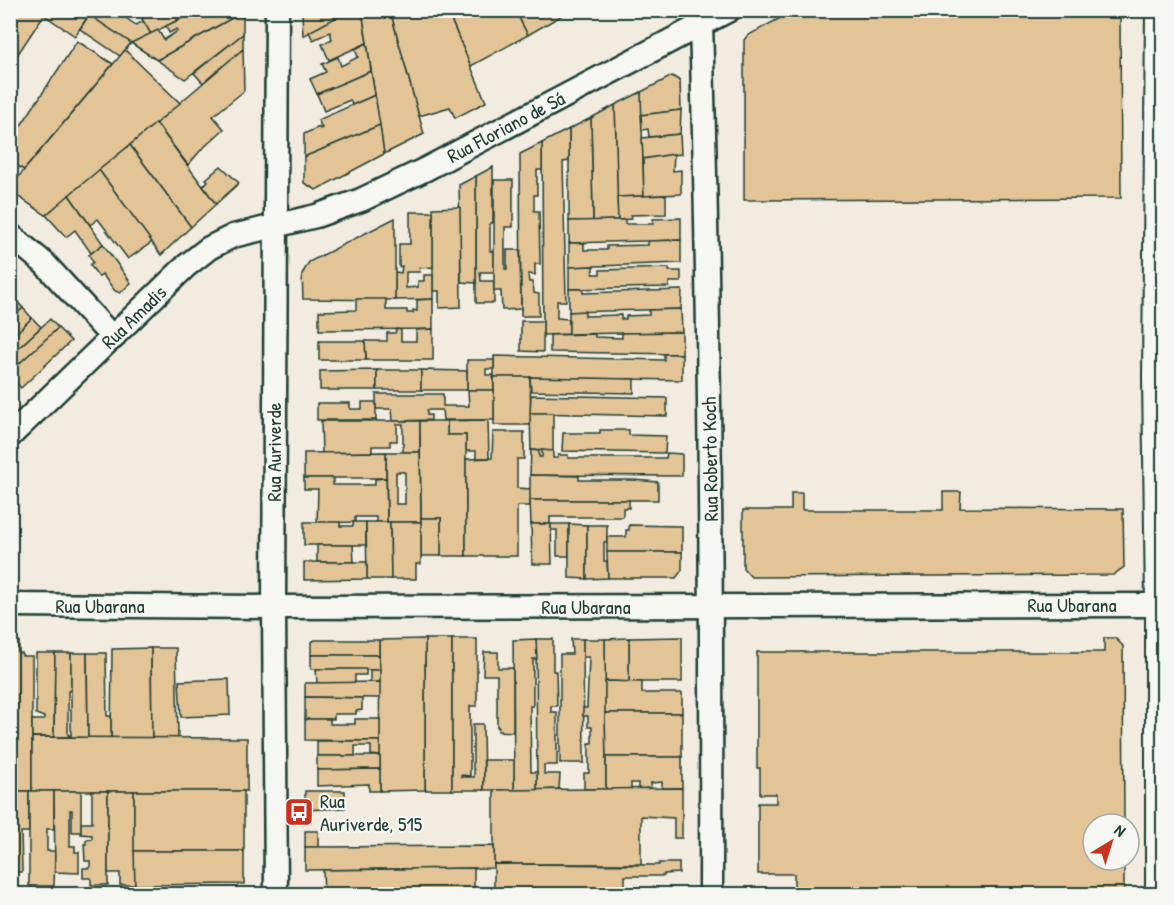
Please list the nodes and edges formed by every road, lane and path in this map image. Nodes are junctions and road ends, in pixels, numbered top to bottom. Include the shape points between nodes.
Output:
1 (277, 10) edge
2 (729, 10) edge
3 (1162, 10) edge
4 (702, 25) junction
5 (275, 225) junction
6 (10, 235) edge
7 (113, 338) junction
8 (10, 436) edge
9 (10, 605) edge
10 (1162, 605) junction
11 (712, 607) junction
12 (274, 608) junction
13 (276, 894) edge
14 (711, 894) edge
15 (1162, 894) edge

1 - 5 street, Rua Auriverde
2 - 4 street, Rua Floriano de Sá
3 - 10 main road
4 - 5 street, Rua Floriano de Sá via 362,200
4 - 11 street, Rua Roberto Koch
5 - 7 street, Rua Amadis via 233,236 209,248
5 - 12 street, Rua Auriverde
6 - 7 street via 44,262
7 - 8 street, Rua Amadis
9 - 12 street, Rua Ubarana
10 - 11 street, Rua Ubarana
10 - 15 main road
11 - 12 street, Rua Ubarana
11 - 14 street, Rua Roberto Koch
12 - 13 street, Rua Auriverde

